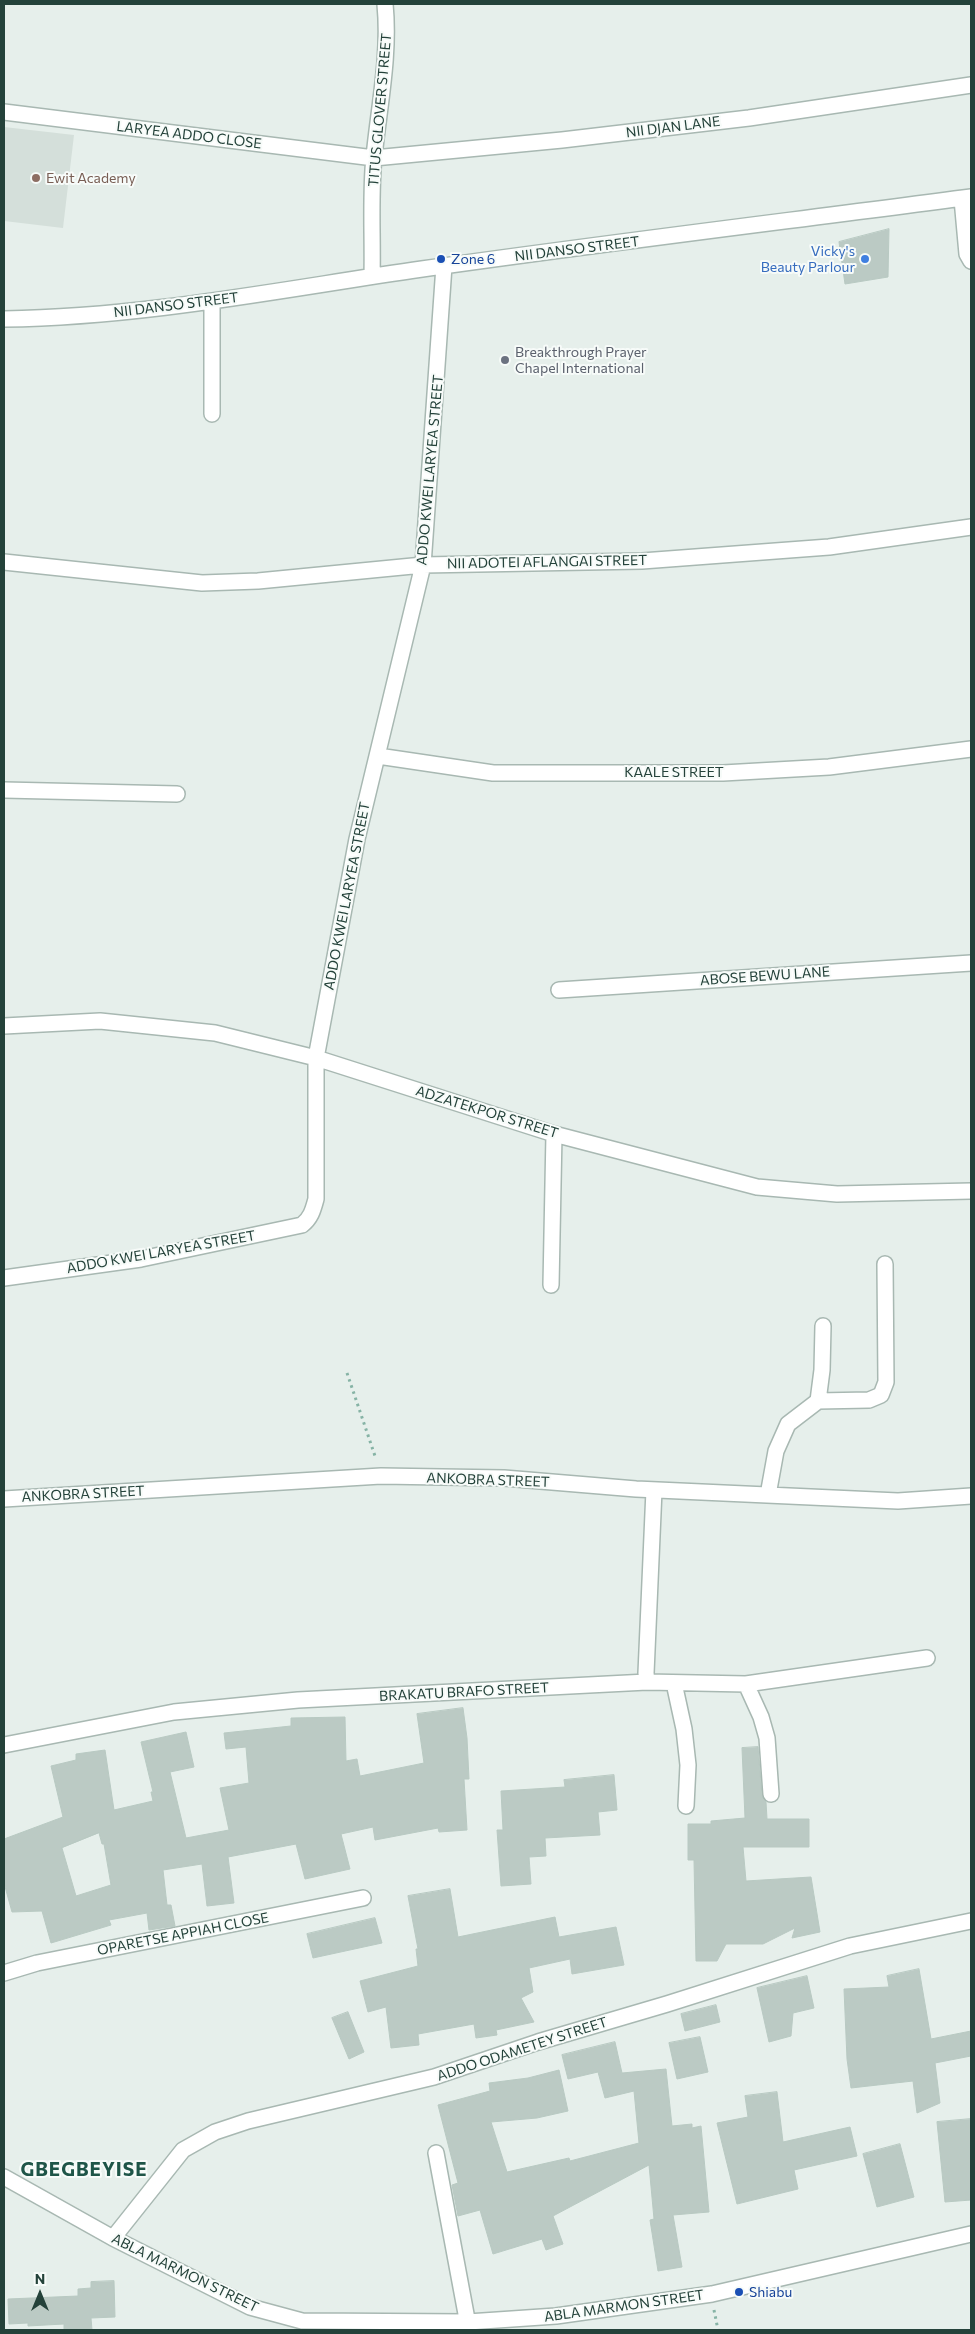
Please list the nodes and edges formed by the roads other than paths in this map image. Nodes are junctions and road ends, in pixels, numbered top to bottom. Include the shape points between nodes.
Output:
1 (385, 4) edge
2 (971, 85) edge
3 (4, 112) edge
4 (374, 158) junction
5 (966, 198) edge
6 (971, 261) edge
7 (444, 266) junction
8 (372, 276) junction
9 (212, 302) junction
10 (4, 319) edge
11 (212, 414) dead end
12 (971, 527) edge
13 (4, 562) edge
14 (423, 565) junction
15 (971, 749) edge
16 (378, 756) junction
17 (4, 790) edge
18 (177, 794) dead end
19 (971, 962) edge
20 (559, 990) dead end
21 (4, 1026) edge
22 (316, 1058) junction
23 (554, 1134) junction
24 (971, 1192) edge
25 (885, 1264) dead end
26 (4, 1278) edge
27 (550, 1285) dead end
28 (823, 1326) dead end
29 (818, 1401) junction
30 (654, 1490) junction
31 (768, 1495) junction
32 (971, 1496) edge
33 (4, 1499) edge
34 (927, 1658) dead end
35 (647, 1682) junction
36 (674, 1683) junction
37 (746, 1684) junction
38 (4, 1745) edge
39 (771, 1794) dead end
40 (686, 1806) dead end
41 (363, 1898) dead end
42 (971, 1921) edge
43 (4, 1973) edge
44 (436, 2152) dead end
45 (4, 2177) edge
46 (971, 2234) edge
47 (114, 2238) junction
48 (468, 2326) edge

1 - 4 street, TITUS GLOVER STREET via 384,81
2 - 4 street, NII DJAN LANE via 749,118
3 - 4 street, LARYEA ADDO CLOSE
4 - 8 street, TITUS GLOVER STREET
5 - 6 street via 967,254
5 - 7 street, NII DANSO STREET
7 - 8 street, NII DANSO STREET
7 - 14 street, ADDO KWEI LARYEA STREET
8 - 9 street, NII DANSO STREET
9 - 10 street, NII DANSO STREET via 83,317
9 - 11 street
12 - 14 street, NII ADOTEI AFLANGAI STREET via 829,547 642,561
13 - 14 street, NII ADOTEI AFLANGAI STREET via 202,583 258,582
14 - 16 street, ADDO KWEI LARYEA STREET
15 - 16 street, KAALE STREET via 829,767 724,773 493,773
16 - 22 street, ADDO KWEI LARYEA STREET via 357,838
17 - 18 street
19 - 20 street, ABOSE BEWU LANE
21 - 22 street, ADZATEKPOR STREET via 100,1021 215,1033
22 - 23 street, ADZATEKPOR STREET
22 - 26 street, ADDO KWEI LARYEA STREET via 316,1199 309,1220 302,1225 141,1258
23 - 24 street, ADZATEKPOR STREET via 757,1187 837,1194
23 - 27 street
25 - 29 street via 886,1382 881,1395 870,1400
28 - 29 street
29 - 31 street via 788,1424 776,1451
30 - 31 street, ANKOBRA STREET
30 - 33 street, ANKOBRA STREET via 504,1478 381,1476
30 - 35 street
31 - 32 street, ANKOBRA STREET via 898,1501
34 - 37 street, BRAKATU BRAFO STREET
35 - 36 street, BRAKATU BRAFO STREET
35 - 38 street, BRAKATU BRAFO STREET via 298,1700 174,1712
36 - 37 street, BRAKATU BRAFO STREET
36 - 40 street via 688,1765
37 - 39 street via 767,1738
41 - 43 street, OPARETSE APPIAH CLOSE via 37,1963
42 - 47 street, ADDO ODAMETEY STREET via 850,1946 434,2077 248,2121 215,2132 183,2150
44 - 48 street
45 - 47 street, ABLA MARMON STREET
46 - 48 street, ABLA MARMON STREET via 712,2294
47 - 48 street, ABLA MARMON STREET via 250,2307 302,2321

